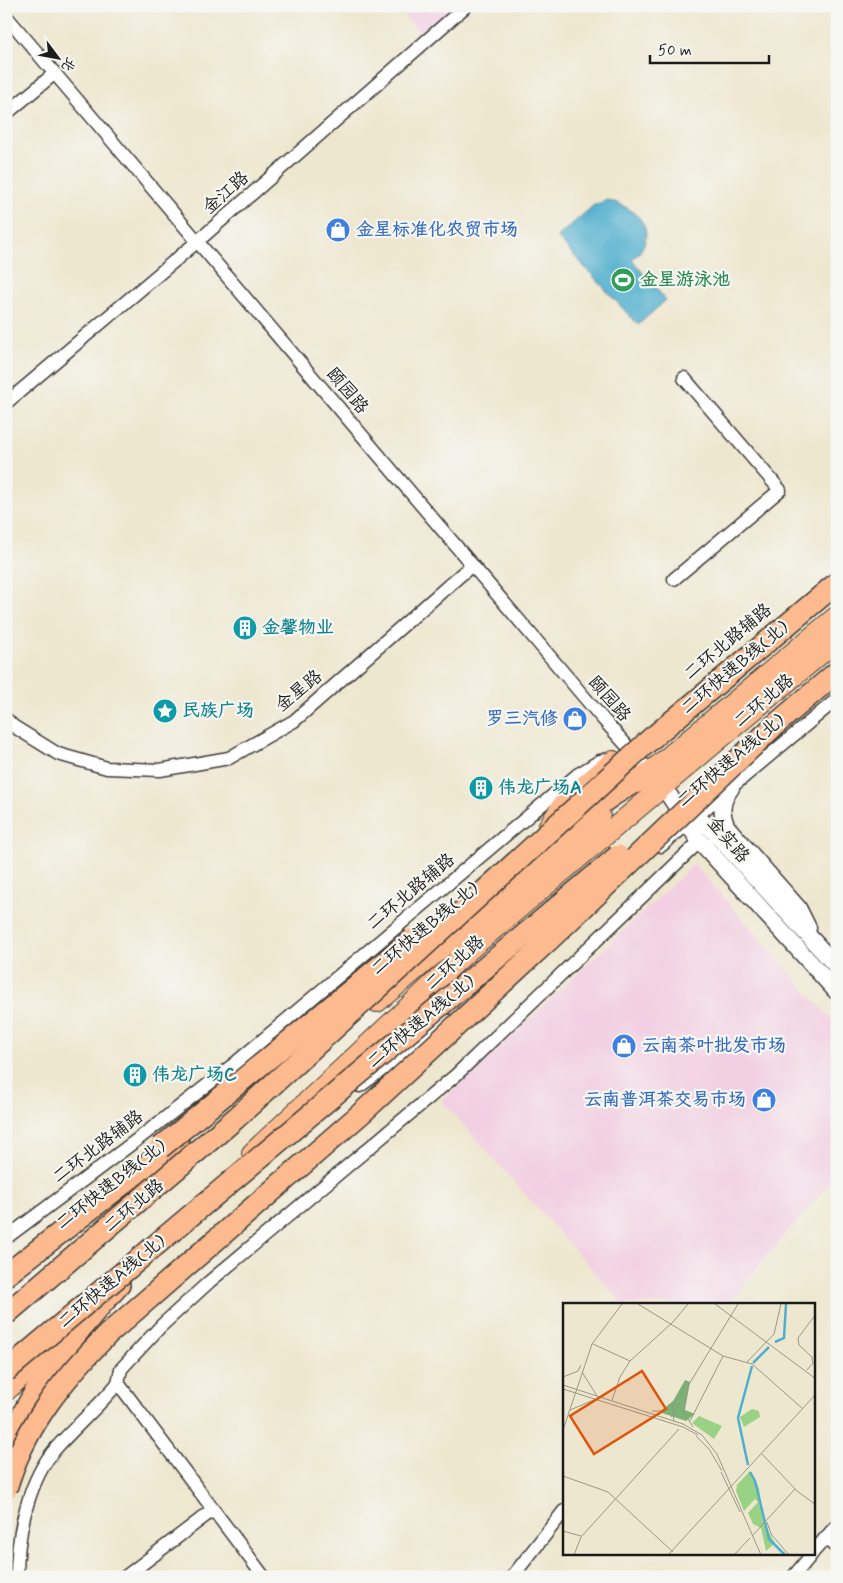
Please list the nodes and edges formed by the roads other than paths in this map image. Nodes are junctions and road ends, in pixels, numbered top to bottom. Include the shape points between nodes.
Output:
1 (466, 6) edge
2 (6, 16) edge
3 (55, 73) junction
4 (6, 114) edge
5 (198, 242) junction
6 (684, 378) dead end
7 (6, 403) edge
8 (472, 565) junction
9 (837, 573) edge
10 (674, 579) dead end
11 (837, 583) edge
12 (837, 603) edge
13 (837, 616) edge
14 (837, 640) edge
15 (822, 646) edge
16 (837, 672) edge
17 (837, 699) edge
18 (6, 719) edge
19 (774, 725) junction
20 (654, 736) junction
21 (624, 752) junction
22 (657, 779) junction
23 (731, 788) junction
24 (692, 820) junction
25 (669, 840) junction
26 (700, 841) junction
27 (532, 854) junction
28 (489, 909) junction
29 (817, 946) junction
30 (837, 967) edge
31 (837, 992) edge
32 (170, 1232) junction
33 (6, 1238) edge
34 (6, 1267) edge
35 (6, 1275) edge
36 (6, 1314) edge
37 (6, 1371) edge
38 (118, 1383) junction
39 (6, 1390) edge
40 (6, 1454) edge
41 (6, 1489) edge
42 (213, 1510) junction
43 (563, 1513) edge
44 (837, 1524) edge
45 (825, 1538) junction
46 (837, 1548) edge
47 (816, 1549) edge
48 (810, 1556) edge
49 (17, 1577) edge
50 (126, 1577) edge
51 (264, 1577) edge
52 (512, 1577) edge
53 (793, 1577) edge

1 - 5 street, 金江路
2 - 3 street, 颐园路
3 - 4 street
3 - 5 street, 颐园路
5 - 7 street, 金江路
5 - 8 street, 颐园路
6 - 10 street via 780,490
8 - 18 street, 金星路 via 294,721 229,758 160,770 107,768 58,754
8 - 21 street, 颐园路
9 - 21 street, 二环北路辅路
11 - 20 highway, 二环快速B线(北), bridge
12 - 15 main road
13 - 15 main road, 二环北路
14 - 15 main road, 二环北路
15 - 22 main road, 二环北路
16 - 19 highway, 二环快速A线(北)
17 - 23 street
19 - 37 highway, 二环快速A线(北), bridge
19 - 41 highway, bridge via 378,1098 108,1334 70,1374 40,1415 17,1458
20 - 34 highway, 二环快速B线(北), bridge via 241,1083
20 - 36 highway, bridge via 236,1118
21 - 22 street, 颐园路
21 - 27 main road via 564,803
21 - 33 street, 二环北路辅路 via 577,775 233,1065
22 - 24 street, 金实路
22 - 27 highway via 607,799
22 - 28 main road, 二环北路
23 - 24 street
23 - 29 street via 722,806 727,827 798,908
24 - 25 street
24 - 26 street, 金实路
24 - 29 street, 金实路 via 710,828
25 - 28 main road via 636,861 531,903
25 - 32 street via 506,976 228,1183
26 - 31 street, 金实路
26 - 38 street via 456,1075 160,1326 121,1369
27 - 28 highway
28 - 32 main road, 二环北路 via 369,1041
28 - 35 highway, bridge via 227,1102
28 - 36 main road, 二环北路
29 - 30 street, 金实路
32 - 39 main road, 二环北路 via 74,1328
32 - 40 highway via 99,1306 71,1341 26,1407
38 - 42 street
38 - 49 street via 56,1448 39,1475 27,1509
42 - 50 street
42 - 51 street
43 - 52 street
44 - 45 street
45 - 46 street
45 - 47 street
48 - 53 street

